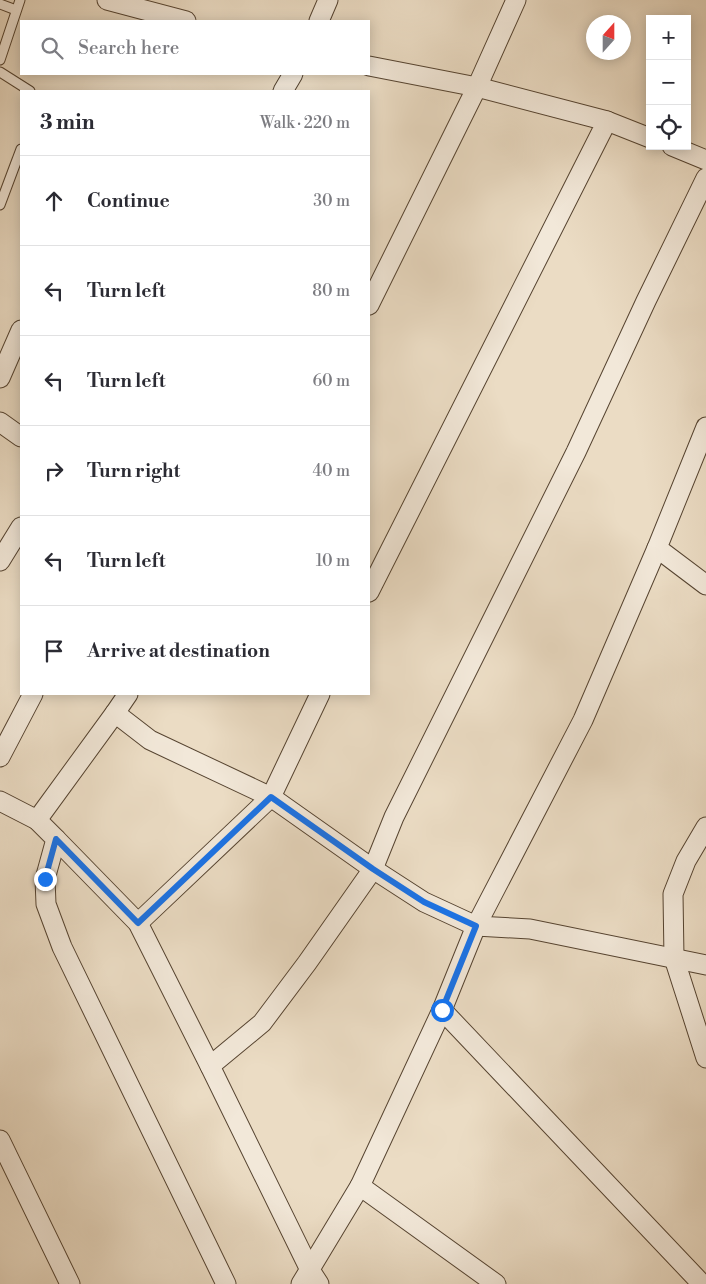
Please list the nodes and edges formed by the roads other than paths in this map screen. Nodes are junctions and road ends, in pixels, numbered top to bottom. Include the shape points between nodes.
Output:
1 (20, 0) edge
2 (107, 0) edge
3 (328, 0) edge
4 (516, 0) edge
5 (0, 4) edge
6 (16, 10) junction
7 (182, 20) edge
8 (318, 20) edge
9 (0, 60) edge
10 (370, 66) edge
11 (0, 72) edge
12 (291, 75) edge
13 (477, 87) junction
14 (28, 90) edge
15 (284, 90) edge
16 (607, 121) junction
17 (646, 136) edge
18 (682, 150) edge
19 (20, 152) edge
20 (706, 160) edge
21 (706, 178) edge
22 (0, 205) edge
23 (370, 303) edge
24 (20, 332) edge
25 (0, 378) edge
26 (0, 422) edge
27 (706, 427) edge
28 (20, 436) edge
29 (20, 529) edge
30 (657, 548) junction
31 (0, 560) edge
32 (706, 585) edge
33 (370, 590) edge
34 (32, 695) edge
35 (127, 695) edge
36 (320, 695) edge
37 (115, 713) junction
38 (0, 757) edge
39 (271, 797) junction
40 (0, 801) edge
41 (36, 820) junction
42 (706, 827) edge
43 (56, 839) junction
44 (373, 869) junction
45 (138, 923) junction
46 (476, 926) junction
47 (674, 958) junction
48 (706, 965) edge
49 (442, 1010) junction
50 (706, 1058) edge
51 (210, 1066) junction
52 (0, 1140) edge
53 (360, 1186) junction
54 (310, 1279) edge
55 (70, 1284) edge
56 (226, 1284) edge
57 (496, 1284) edge
58 (702, 1284) edge

1 - 6 lane
2 - 7 street
3 - 8 street
4 - 13 street
5 - 6 lane
6 - 9 lane
10 - 13 street
11 - 14 lane
12 - 15 street
13 - 16 street
13 - 23 street
16 - 17 street
16 - 33 street
18 - 20 street
19 - 22 lane
21 - 44 street via 576,452 394,817
24 - 25 street
26 - 28 street
27 - 30 street
29 - 31 street
30 - 32 street
30 - 46 street via 583,720
34 - 38 street
35 - 37 street
36 - 39 street
37 - 39 street via 150,740
37 - 41 street
39 - 44 street
39 - 45 street
40 - 41 street
41 - 43 street
42 - 47 street via 686,861 673,894
43 - 45 street
43 - 56 street via 45,879 46,904 62,947
44 - 46 street via 424,902
44 - 51 street via 262,1023
45 - 51 street
46 - 47 street via 530,929
46 - 49 street
47 - 48 street
47 - 50 street
49 - 53 street
49 - 58 street
51 - 54 street
52 - 55 street
53 - 54 street
53 - 57 street

